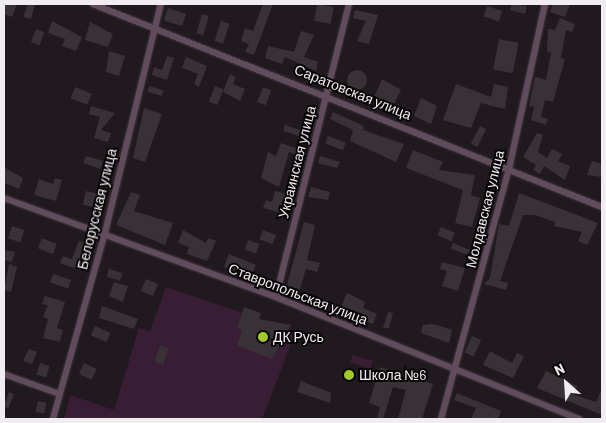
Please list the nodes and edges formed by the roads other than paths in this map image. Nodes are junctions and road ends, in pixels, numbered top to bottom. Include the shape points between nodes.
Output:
1 (93, 4) edge
2 (161, 4) edge
3 (349, 4) edge
4 (545, 4) edge
5 (156, 27) junction
6 (327, 94) junction
7 (509, 168) junction
8 (4, 198) edge
9 (602, 206) edge
10 (105, 233) junction
11 (276, 297) junction
12 (456, 371) junction
13 (4, 374) edge
14 (60, 394) junction
15 (53, 419) edge
16 (441, 419) edge
17 (580, 419) edge

1 - 5 street, Саратовская улица
2 - 5 street, Белорусская улица
3 - 6 street, Украинская улица
4 - 7 street, Молдавская улица
5 - 6 street, Саратовская улица
5 - 10 street, Белорусская улица
6 - 7 street, Саратовская улица
6 - 11 street, Украинская улица
7 - 9 street, Саратовская улица
7 - 12 street, Молдавская улица
8 - 10 street, Ставропольская улица
10 - 11 street, Ставропольская улица
10 - 14 street, Белорусская улица
11 - 12 street, Ставропольская улица
12 - 16 street, Молдавская улица
12 - 17 street, Ставропольская улица
13 - 14 street
14 - 15 street, Белорусская улица

